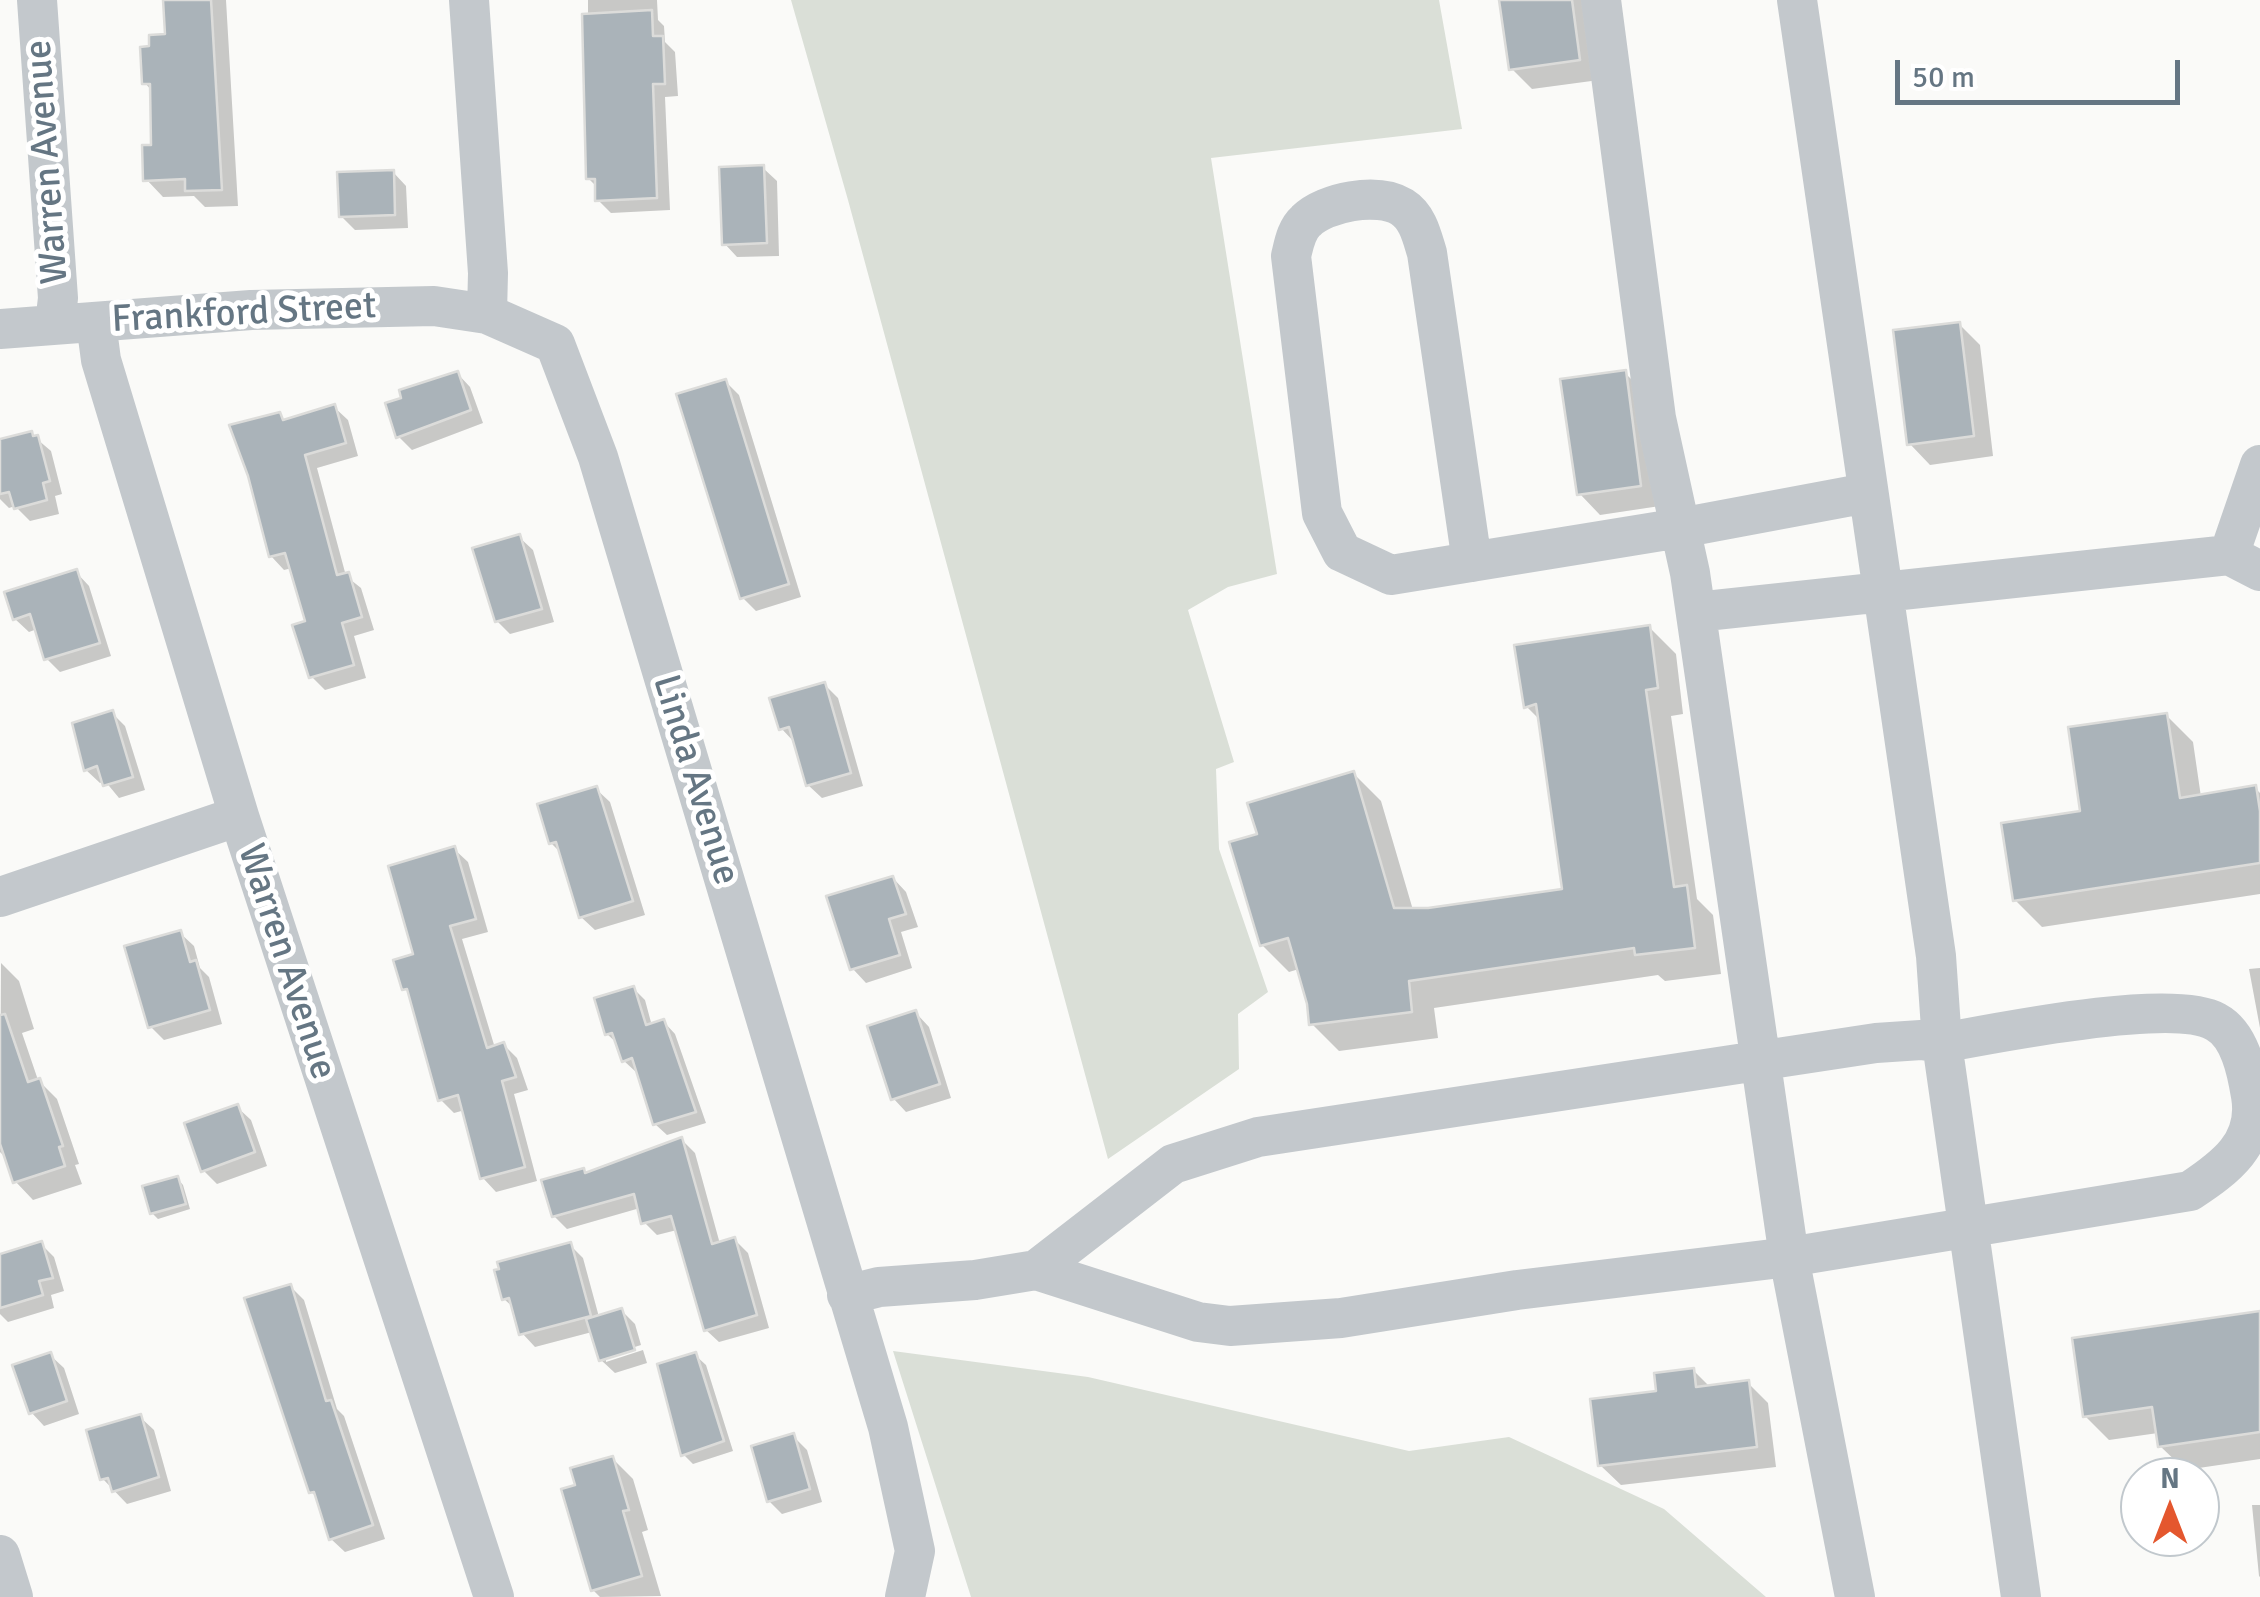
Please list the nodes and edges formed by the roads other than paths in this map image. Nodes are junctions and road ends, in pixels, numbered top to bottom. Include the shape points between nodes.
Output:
1 (37, 0) edge
2 (469, 0) edge
3 (1601, 0) edge
4 (1796, 0) edge
5 (487, 314) junction
6 (96, 322) junction
7 (55, 324) junction
8 (0, 328) edge
9 (2260, 465) edge
10 (1866, 493) junction
11 (1680, 528) junction
12 (1472, 562) junction
13 (2245, 563) edge
14 (1880, 592) junction
15 (1696, 612) junction
16 (238, 816) junction
17 (0, 897) edge
18 (1942, 1043) junction
19 (1761, 1062) junction
20 (1968, 1230) junction
21 (1789, 1257) junction
22 (1036, 1270) junction
23 (846, 1295) junction
24 (0, 1555) edge
25 (13, 1597) edge
26 (494, 1597) edge
27 (906, 1597) edge
28 (1855, 1597) edge
29 (2021, 1597) edge

1 - 7 street, Warren Avenue
2 - 5 street
3 - 11 street via 1656,418
4 - 10 street
5 - 6 street, Frankford Street via 434,306 306,308
5 - 23 street, Linda Avenue via 555,344 598,457
6 - 7 street, Frankford Street
6 - 16 street, Warren Avenue via 100,360
7 - 8 street, Frankford Street
9 - 13 street
10 - 11 street
10 - 14 street
11 - 12 street
11 - 15 street
12 - 12 street via 1391,575 1342,552 1322,513 1291,256 1306,220 1328,206 1379,200 1402,206 1417,222
13 - 14 street
14 - 15 street
14 - 18 street via 1936,956
15 - 19 street
16 - 17 street
16 - 26 street, Warren Avenue
18 - 19 street via 1876,1043
18 - 20 street
18 - 20 street via 2154,1011 2190,1014 2218,1022 2245,1059 2253,1105 2245,1145 2190,1192
19 - 21 street
19 - 22 street via 1258,1137 1173,1164
20 - 21 street
20 - 29 street
21 - 22 street via 1340,1318 1230,1326 1198,1322
21 - 28 street
22 - 23 street
23 - 27 street, Linda Avenue via 906,1502 914,1551
24 - 25 street

